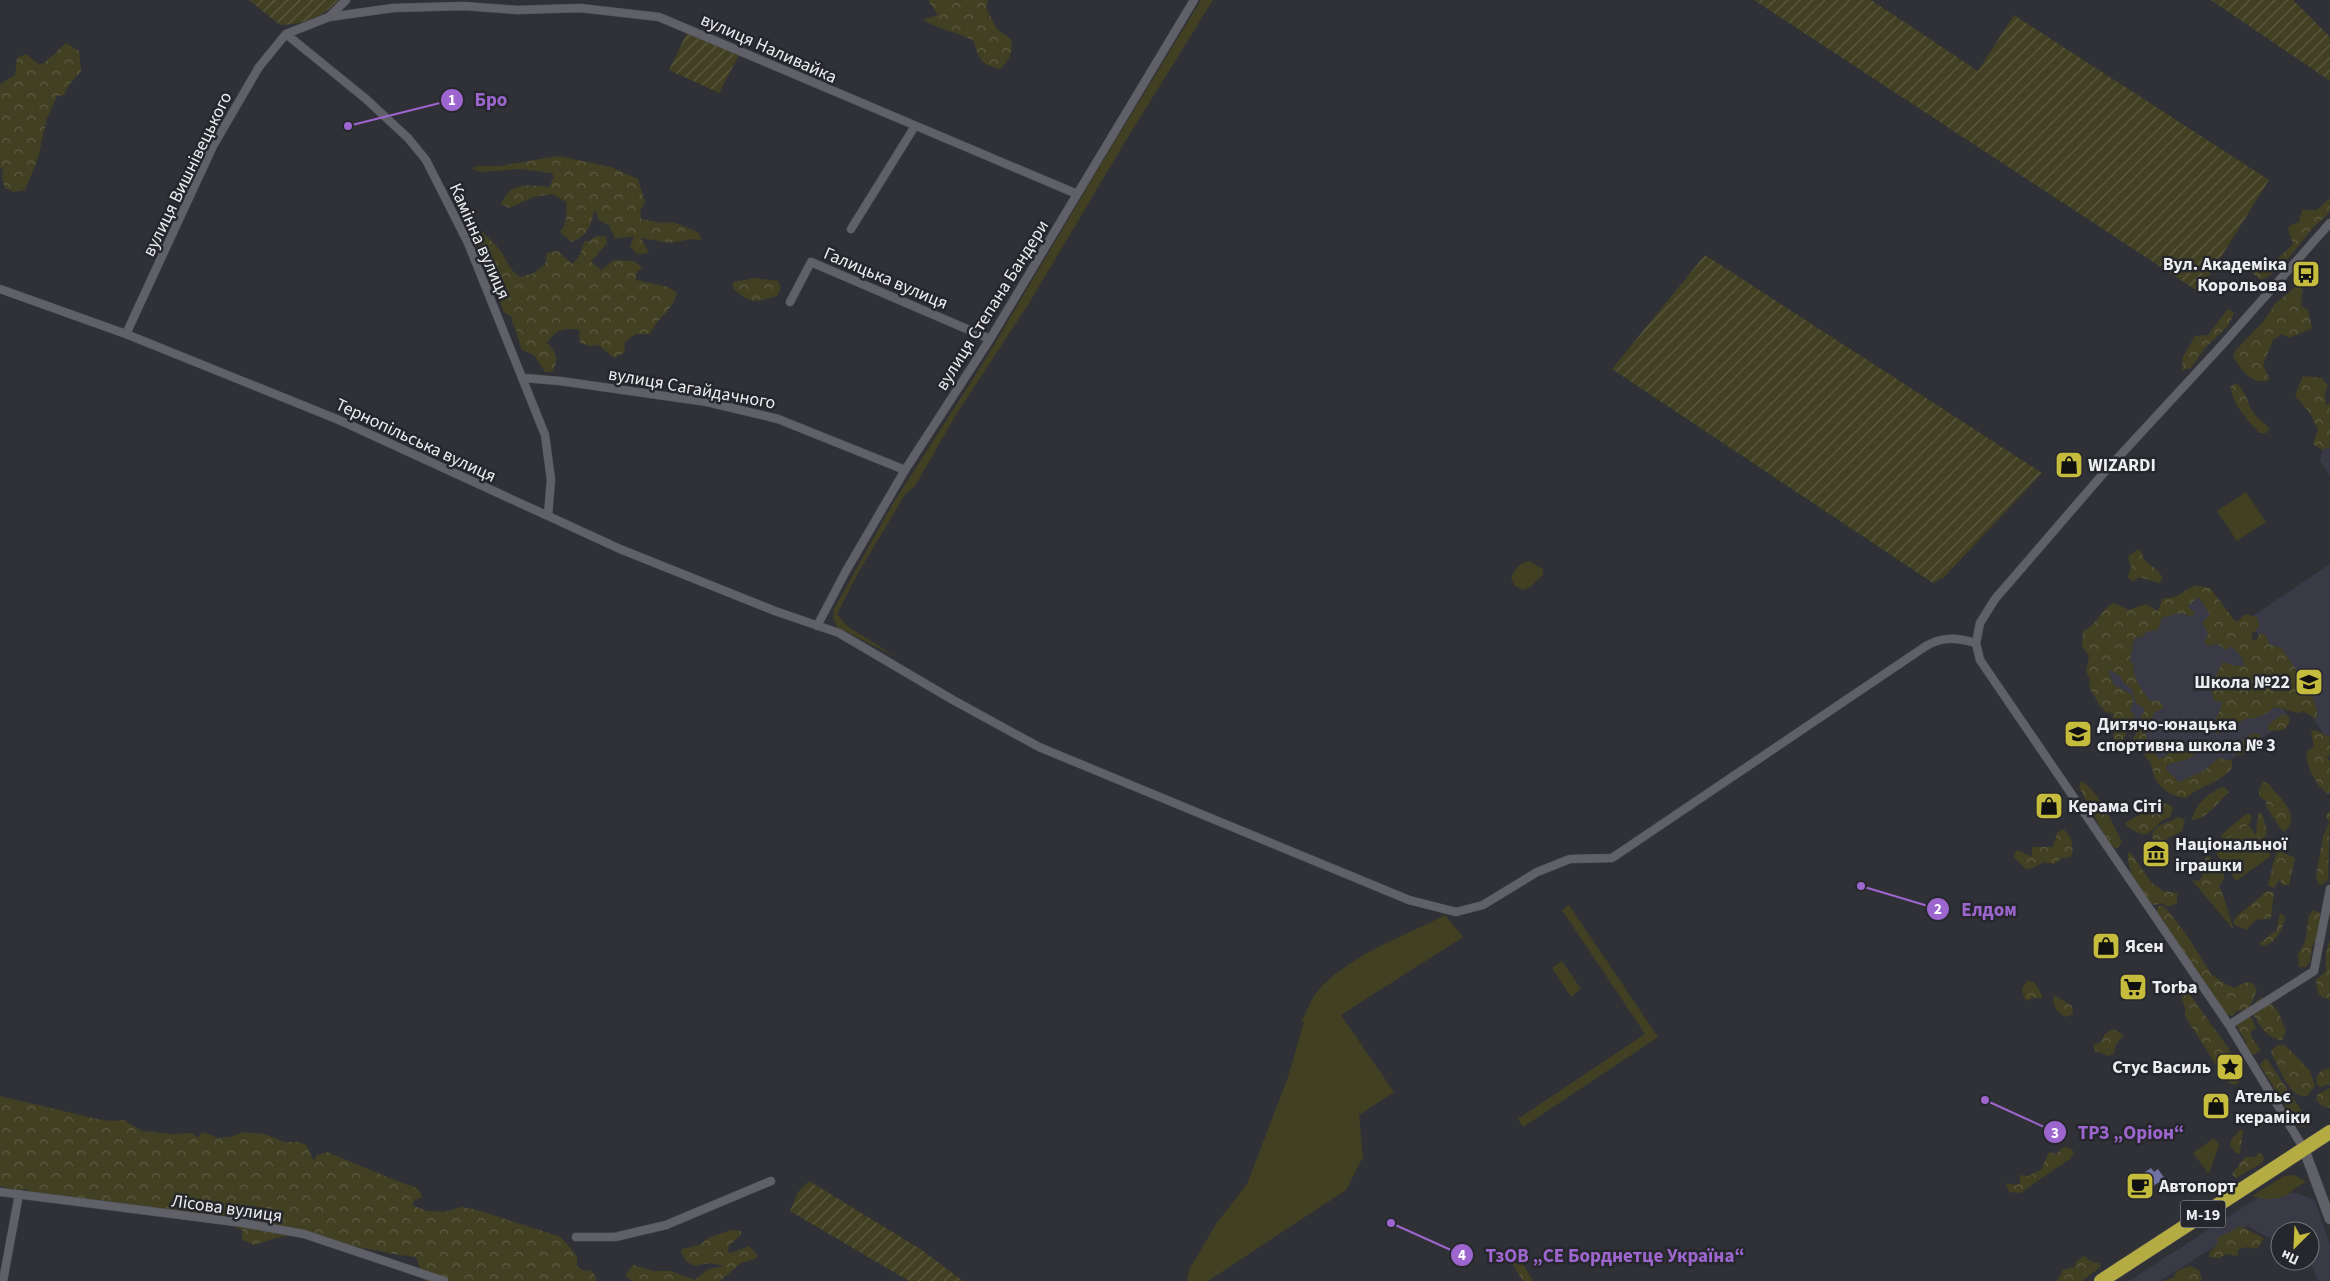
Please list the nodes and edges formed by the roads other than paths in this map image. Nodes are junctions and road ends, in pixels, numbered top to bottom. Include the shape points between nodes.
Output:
1 (346, 0) edge
2 (1194, 0) edge
3 (329, 17) junction
4 (286, 34) junction
5 (915, 126) junction
6 (1077, 194) junction
7 (2330, 223) edge
8 (851, 229) dead end
9 (0, 288) edge
10 (790, 302) dead end
11 (126, 334) junction
12 (990, 339) junction
13 (524, 378) junction
14 (905, 470) junction
15 (548, 516) junction
16 (818, 626) junction
17 (1976, 643) junction
18 (2330, 889) edge
19 (2228, 1025) junction
20 (2330, 1132) edge
21 (2304, 1149) junction
22 (771, 1181) dead end
23 (0, 1192) edge
24 (20, 1194) junction
25 (2330, 1219) edge
26 (576, 1237) dead end
27 (3, 1281) edge
28 (444, 1281) edge
29 (2102, 1281) edge

1 - 3 street
2 - 6 street, вулиця Степана Бандери
3 - 4 street, вулиця Наливайка
3 - 5 street, вулиця Наливайка via 393,8 464,6 517,10 580,8 659,17
4 - 11 street, вулиця Вишнівецького via 259,67 213,146
4 - 13 street, Камінна вулиця via 366,99 408,138 426,160 455,214
5 - 6 street, вулиця Наливайка
5 - 8 street
6 - 12 street, вулиця Степана Бандери
7 - 17 street via 1995,599 1980,623
9 - 11 street, Тернопільська вулиця
10 - 12 street, Галицька вулиця via 811,262
11 - 15 street, Тернопільська вулиця via 339,420
12 - 14 street, вулиця Степана Бандери
13 - 14 street, вулиця Сагайдачного via 707,402 778,419
13 - 15 street, Камінна вулиця via 548,448 551,480
14 - 16 street, вулиця Степана Бандери
15 - 16 street, Тернопільська вулиця via 690,578
16 - 17 street, Тернопільська вулиця via 839,633 1039,747 1409,900 1456,912 1483,905 1537,872 1570,859 1612,858 1934,641 1954,637
17 - 19 street via 1980,660
18 - 19 street via 2314,971
19 - 21 street
20 - 21 highway, М-19
21 - 25 main road
21 - 29 highway, М-19
22 - 26 street via 666,1225 615,1237
23 - 24 street, Лісова вулиця
24 - 27 street
24 - 28 street, Лісова вулиця via 304,1234

